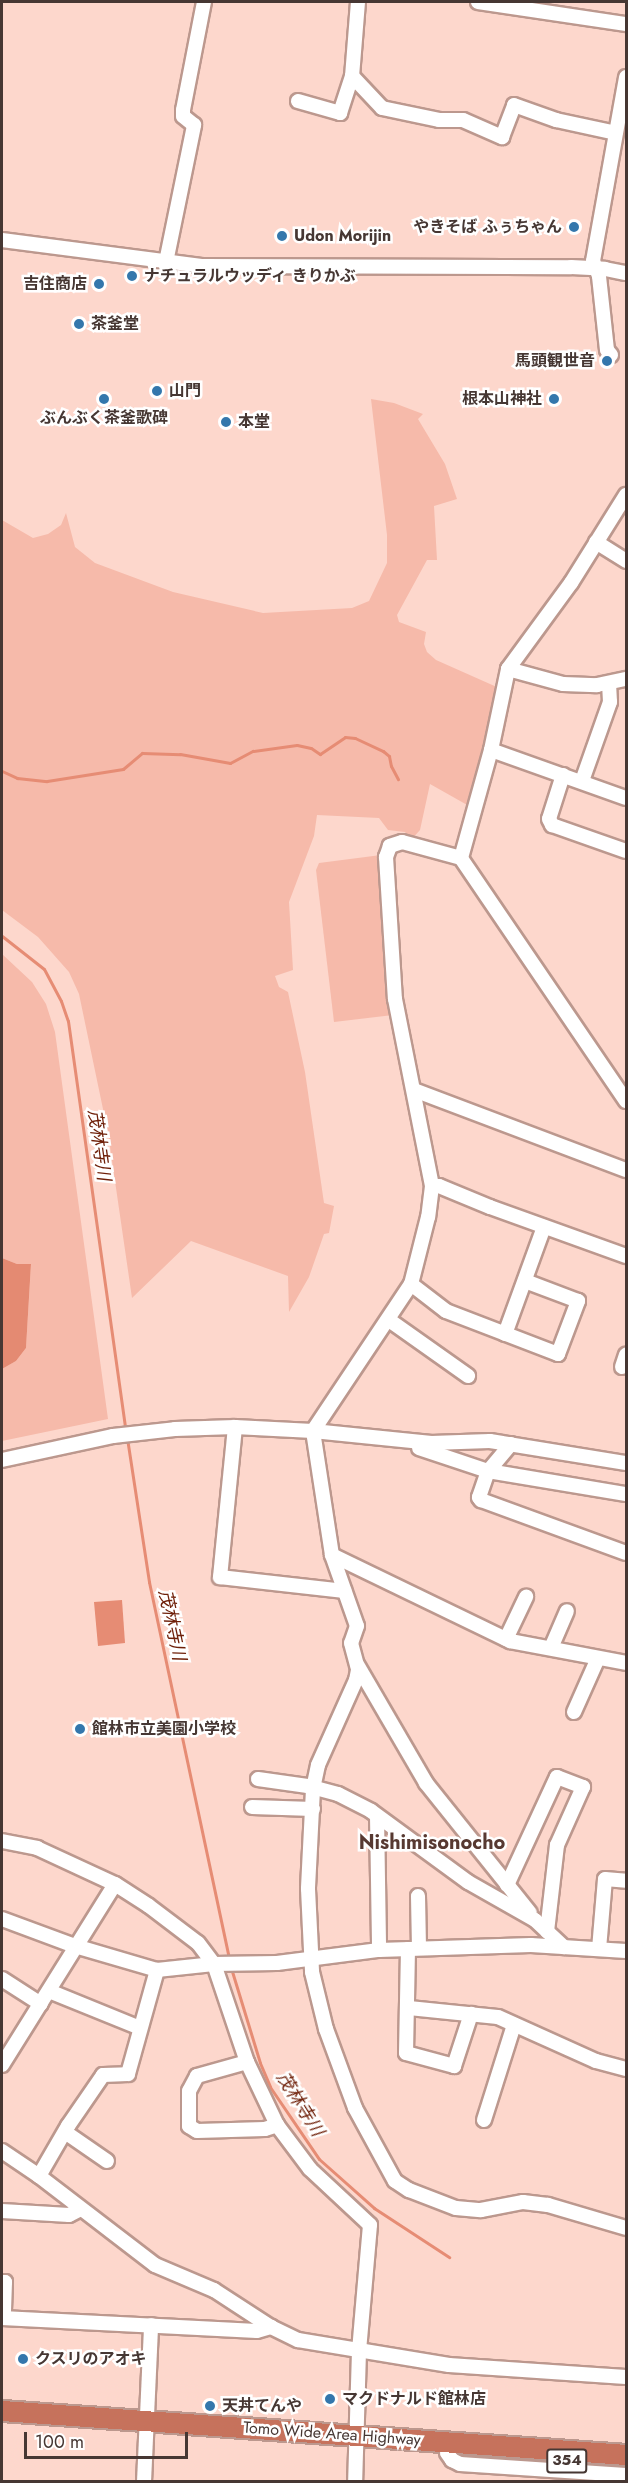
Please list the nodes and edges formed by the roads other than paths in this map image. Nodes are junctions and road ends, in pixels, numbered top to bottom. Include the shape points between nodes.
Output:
1 (204, 2) edge
2 (358, 2) edge
3 (478, 2) edge
4 (627, 24) edge
5 (352, 76) junction
6 (627, 77) edge
7 (298, 101) dead end
8 (616, 133) junction
9 (2, 240) edge
10 (166, 262) junction
11 (593, 268) junction
12 (627, 273) edge
13 (611, 355) dead end
14 (627, 495) edge
15 (596, 542) junction
16 (627, 561) edge
17 (508, 669) junction
18 (627, 679) edge
19 (609, 683) junction
20 (491, 750) junction
21 (563, 775) junction
22 (582, 781) junction
23 (627, 798) edge
24 (627, 851) edge
25 (461, 858) junction
26 (414, 1090) junction
27 (627, 1101) edge
28 (627, 1170) edge
29 (432, 1186) junction
30 (544, 1227) junction
31 (627, 1256) edge
32 (525, 1281) junction
33 (411, 1284) junction
34 (389, 1320) junction
35 (505, 1334) junction
36 (468, 1376) dead end
37 (235, 1427) junction
38 (313, 1431) junction
39 (393, 1441) junction
40 (511, 1444) junction
41 (2, 1460) edge
42 (627, 1463) edge
43 (488, 1472) junction
44 (627, 1494) edge
45 (627, 1553) edge
46 (332, 1555) junction
47 (344, 1591) junction
48 (526, 1597) dead end
49 (567, 1611) dead end
50 (506, 1639) junction
51 (551, 1648) junction
52 (598, 1658) junction
53 (627, 1663) edge
54 (358, 1670) junction
55 (574, 1712) dead end
56 (258, 1779) dead end
57 (313, 1789) junction
58 (252, 1807) dead end
59 (313, 1809) junction
60 (377, 1816) junction
61 (2, 1841) edge
62 (627, 1881) edge
63 (115, 1884) junction
64 (507, 1885) junction
65 (418, 1896) dead end
66 (2, 1919) edge
67 (535, 1920) junction
68 (547, 1931) junction
69 (75, 1946) junction
70 (564, 1947) junction
71 (413, 1949) junction
72 (599, 1949) junction
73 (379, 1950) junction
74 (627, 1951) edge
75 (311, 1958) junction
76 (218, 1964) junction
77 (157, 1970) junction
78 (2, 1979) edge
79 (49, 1991) junction
80 (41, 2004) junction
81 (409, 2008) junction
82 (471, 2014) junction
83 (514, 2025) junction
84 (140, 2028) junction
85 (6, 2048) edge
86 (247, 2062) junction
87 (2, 2065) edge
88 (627, 2069) edge
89 (484, 2120) dead end
90 (277, 2125) junction
91 (65, 2132) junction
92 (2, 2151) edge
93 (107, 2161) dead end
94 (39, 2176) junction
95 (81, 2210) junction
96 (2, 2211) edge
97 (627, 2228) edge
98 (2, 2282) edge
99 (3, 2318) edge
100 (151, 2325) junction
101 (271, 2327) junction
102 (359, 2351) junction
103 (627, 2377) edge
104 (2, 2410) edge
105 (2, 2423) edge
106 (147, 2426) junction
107 (356, 2441) junction
108 (443, 2447) junction
109 (627, 2448) edge
110 (508, 2451) junction
111 (627, 2455) edge
112 (627, 2466) edge
113 (627, 2475) edge
114 (144, 2481) edge
115 (355, 2481) edge

1 - 10 street via 183,110 183,116 194,125
2 - 5 street
3 - 4 street
5 - 7 street via 340,112
5 - 8 street via 382,108 439,120 463,120 502,137 514,105 556,120
6 - 8 street
8 - 11 street
9 - 10 street
10 - 11 street via 280,267
11 - 12 street
11 - 13 street via 599,276 607,350
14 - 15 street
15 - 16 street
15 - 17 street
17 - 19 street via 563,684
17 - 20 street
18 - 19 street
19 - 22 street via 610,702
20 - 21 street
20 - 25 street
21 - 22 street
21 - 24 street via 549,819 552,825
22 - 23 street
25 - 26 street via 402,842 390,846 386,857 395,999
25 - 27 street
26 - 28 street
26 - 29 street
29 - 30 street
29 - 33 street
30 - 31 street
30 - 32 street
32 - 35 street
32 - 35 street via 578,1301 558,1354
33 - 34 street
33 - 35 street via 446,1311
34 - 36 street
34 - 38 street
37 - 38 street
37 - 41 street via 117,1435
37 - 47 street via 220,1577
38 - 39 street
38 - 46 street
39 - 40 street
39 - 43 street via 452,1457
40 - 42 street
40 - 43 street
43 - 44 street
43 - 45 street via 481,1500
46 - 47 street
46 - 50 street
47 - 54 street via 357,1626 351,1643
48 - 50 street
49 - 51 street
50 - 51 street
51 - 52 street
52 - 53 street
52 - 55 street
54 - 57 street via 318,1765
54 - 64 street via 358,1666 426,1783
56 - 57 street
57 - 59 street
57 - 60 street via 339,1794
58 - 59 street
59 - 75 street via 308,1889
60 - 67 street via 468,1882
60 - 73 street
61 - 63 street via 37,1848
62 - 72 street via 605,1879
63 - 69 street
63 - 76 street via 198,1943
64 - 67 street
64 - 68 street via 556,1777 583,1787 557,1845
65 - 71 street
66 - 69 street
67 - 68 street
68 - 70 street
69 - 77 street
69 - 79 street
70 - 71 street
70 - 72 street
71 - 73 street
71 - 81 street
72 - 74 street
73 - 75 street
75 - 76 street
75 - 97 street via 330,2044 355,2108 395,2181 456,2208 481,2210 523,2202 548,2205
76 - 77 street
76 - 86 street
77 - 84 street
78 - 80 street
79 - 80 street
79 - 84 street
80 - 85 street
81 - 82 street
81 - 82 street via 406,2053 454,2066
82 - 83 street via 498,2017
83 - 88 street via 596,2061
83 - 89 street
84 - 91 street via 128,2074 103,2075
85 - 87 street
86 - 90 street
86 - 90 street via 197,2076 189,2091 189,2126 197,2131 265,2129
90 - 102 street via 310,2169 370,2225
91 - 93 street
91 - 94 street
92 - 94 street
94 - 95 street
95 - 96 street via 69,2215
95 - 101 street via 155,2265 213,2290
98 - 99 street via 6,2282
99 - 100 street
100 - 101 street via 257,2331
100 - 106 street
101 - 102 street via 298,2340
102 - 103 street via 449,2365
102 - 107 street
104 - 106 highway, Tomo Wide Area Highway / 354
105 - 106 highway, Tomo Wide Area Highway / 354
106 - 107 highway, Tomo Wide Area Highway / 354
106 - 114 street
107 - 108 highway, Tomo Wide Area Highway / 354
107 - 115 street
108 - 109 street via 462,2435
108 - 110 highway, Tomo Wide Area Highway / 354
108 - 113 street via 460,2464
110 - 111 highway, Tomo Wide Area Highway / 354
110 - 112 highway, Tomo Wide Area Highway / 354

